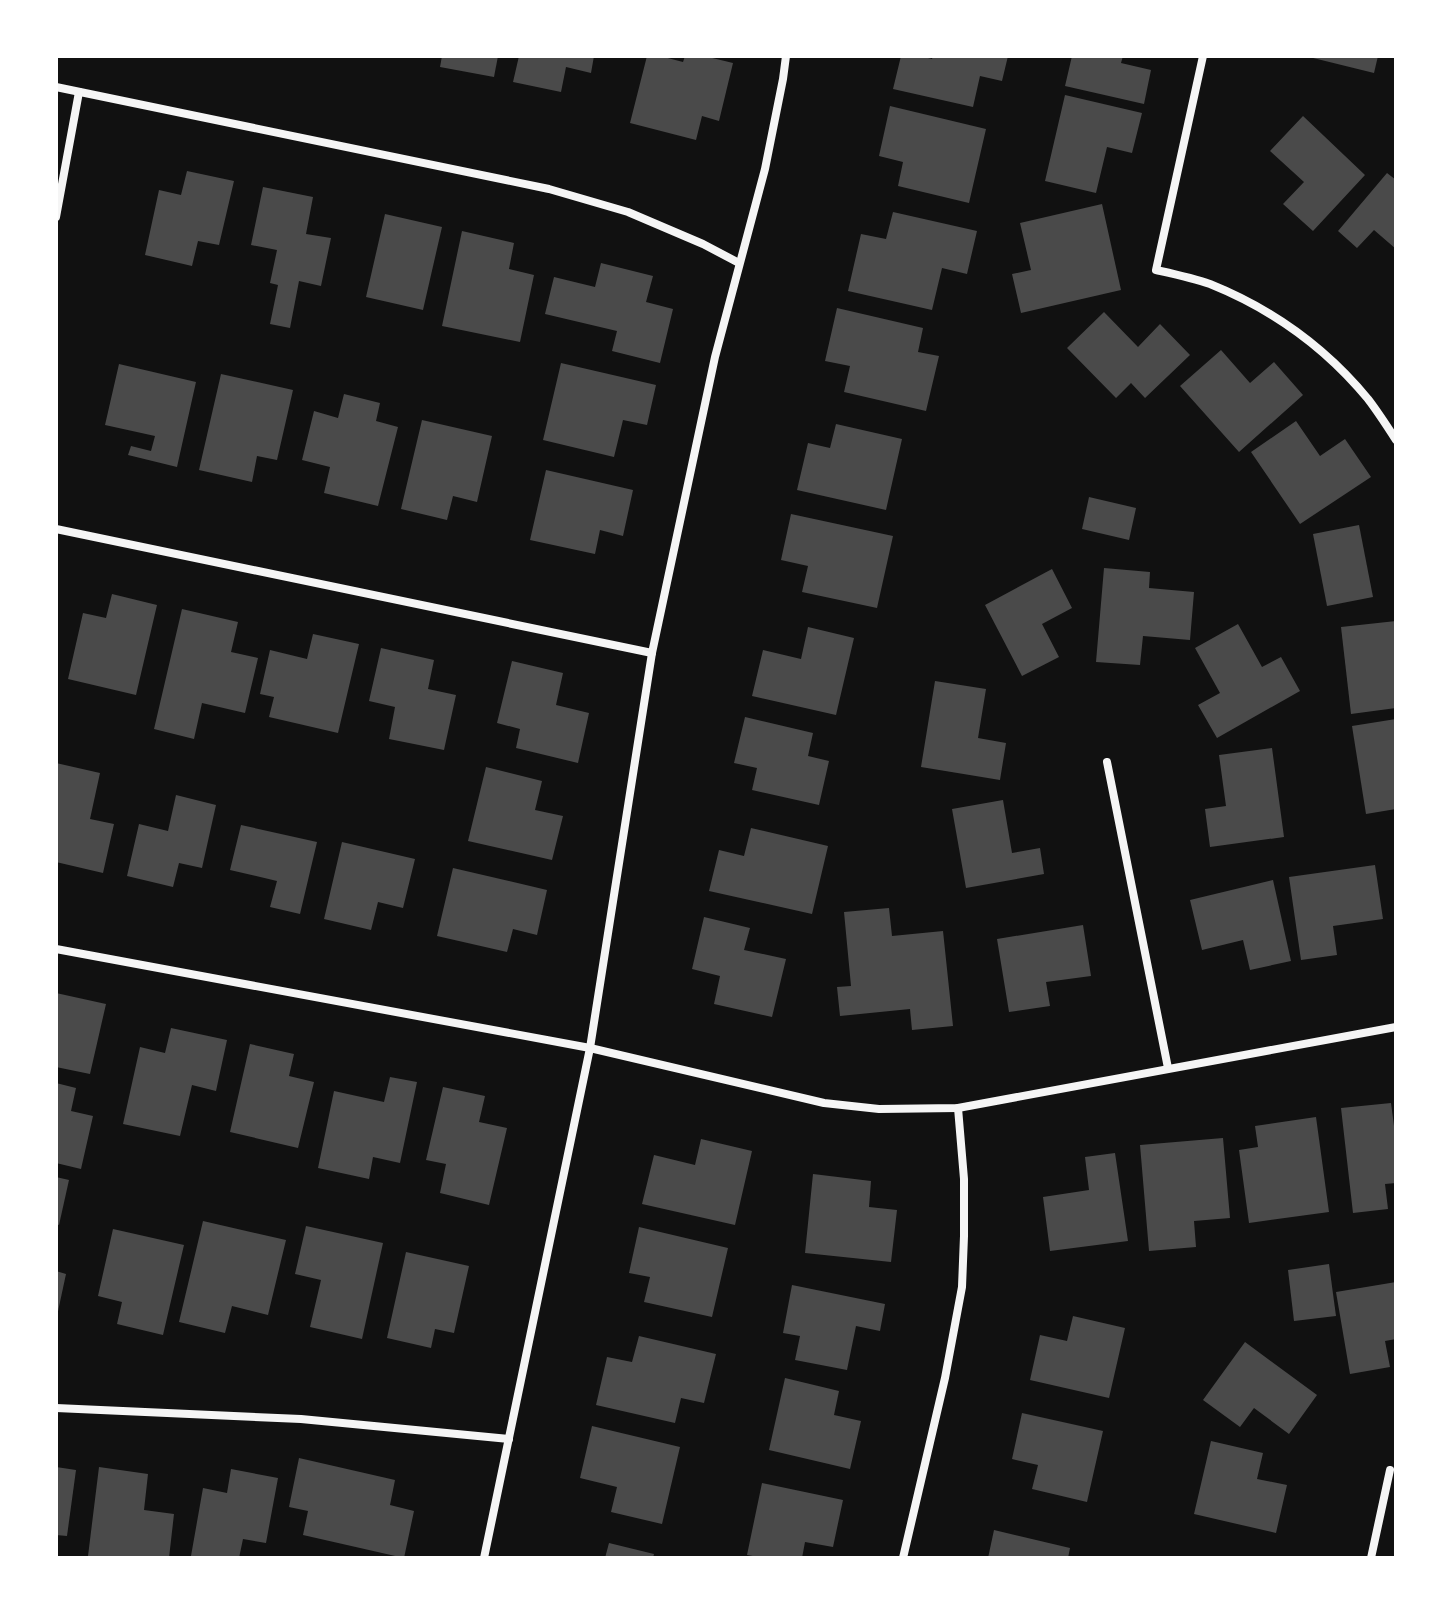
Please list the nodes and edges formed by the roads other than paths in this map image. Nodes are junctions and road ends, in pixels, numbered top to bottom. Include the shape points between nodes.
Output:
1 (786, 56) edge
2 (1203, 56) edge
3 (56, 87) edge
4 (79, 92) junction
5 (56, 217) edge
6 (739, 263) junction
7 (1396, 440) edge
8 (56, 529) edge
9 (652, 653) junction
10 (1107, 762) dead end
11 (56, 949) edge
12 (1396, 1027) edge
13 (590, 1048) junction
14 (1168, 1068) junction
15 (958, 1108) junction
16 (56, 1408) edge
17 (509, 1439) junction
18 (1390, 1470) dead end
19 (484, 1558) edge
20 (903, 1558) edge
21 (1371, 1558) edge

1 - 6 street via 765,169
2 - 7 street via 1156,270 1219,288 1297,331 1336,363
3 - 4 street
4 - 5 street
4 - 6 street via 549,189 628,212
6 - 9 street
8 - 9 street
9 - 13 street
10 - 14 street
11 - 13 street
12 - 14 street
13 - 15 street via 824,1103
13 - 17 street
14 - 15 street
15 - 20 street via 964,1179 962,1287
16 - 17 street via 301,1419
17 - 19 street
18 - 21 street

